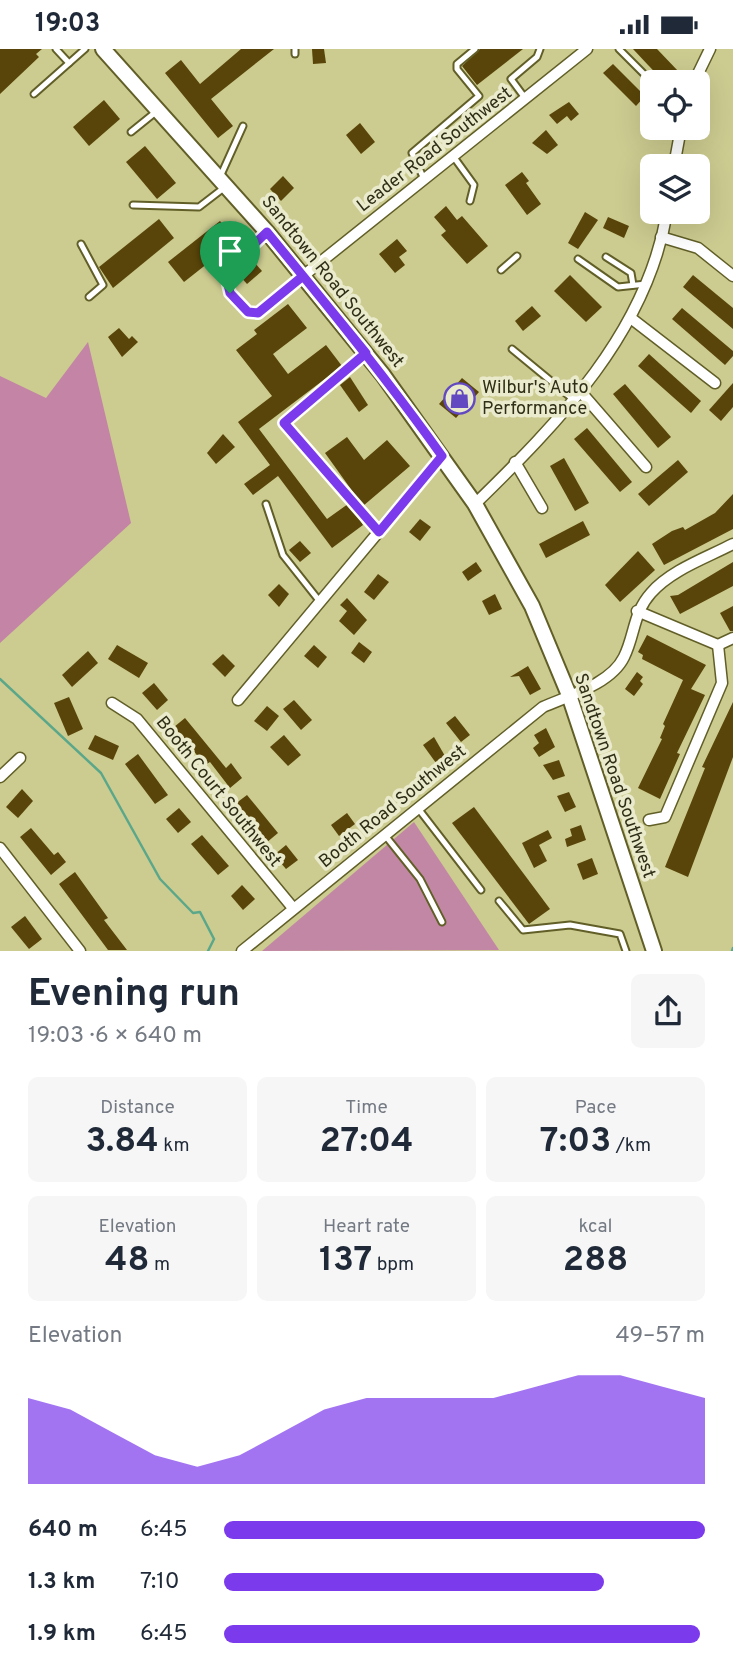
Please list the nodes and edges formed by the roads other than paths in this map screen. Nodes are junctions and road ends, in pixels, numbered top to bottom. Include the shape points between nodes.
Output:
1 (56, 49) edge
2 (85, 49) edge
3 (103, 49) edge
4 (475, 49) edge
5 (540, 49) edge
6 (587, 49) edge
7 (620, 49) edge
8 (710, 49) edge
9 (69, 63) junction
10 (640, 70) edge
11 (700, 70) edge
12 (34, 94) dead end
13 (525, 98) junction
14 (159, 109) junction
15 (243, 126) dead end
16 (131, 132) dead end
17 (453, 156) junction
18 (424, 179) junction
19 (224, 181) junction
20 (470, 201) dead end
21 (133, 205) dead end
22 (664, 224) edge
23 (267, 232) junction
24 (661, 237) junction
25 (81, 244) dead end
26 (517, 256) dead end
27 (606, 257) dead end
28 (578, 259) dead end
29 (500, 270) dead end
30 (303, 276) junction
31 (733, 276) edge
32 (646, 284) junction
33 (633, 285) junction
34 (89, 297) dead end
35 (632, 319) junction
36 (512, 349) dead end
37 (366, 353) junction
38 (715, 383) dead end
39 (577, 396) junction
40 (442, 456) junction
41 (515, 462) junction
42 (646, 467) dead end
43 (266, 504) dead end
44 (475, 504) junction
45 (542, 508) dead end
46 (379, 532) junction
47 (733, 544) edge
48 (321, 603) junction
49 (637, 611) junction
50 (733, 638) edge
51 (718, 645) junction
52 (569, 695) junction
53 (239, 700) dead end
54 (112, 703) dead end
55 (20, 758) dead end
56 (0, 778) edge
57 (417, 807) junction
58 (649, 820) dead end
59 (384, 834) junction
60 (0, 848) edge
61 (481, 890) dead end
62 (499, 901) dead end
63 (293, 908) junction
64 (442, 922) dead end
65 (80, 950) edge
66 (242, 950) edge
67 (626, 950) edge
68 (654, 950) edge

1 - 9 lane
2 - 9 lane
3 - 14 street, Sandtown Road Southwest
4 - 18 lane via 457,69 479,96 412,153
5 - 13 lane via 511,79
6 - 13 street, Leader Road Southwest
7 - 10 lane
8 - 11 street
9 - 12 lane
13 - 17 street, Leader Road Southwest
14 - 16 lane
14 - 19 street, Sandtown Road Southwest
15 - 19 lane
17 - 18 street, Leader Road Southwest
17 - 20 lane via 474,185
18 - 30 street, Leader Road Southwest
19 - 21 lane via 199,207
19 - 23 street, Sandtown Road Southwest
22 - 24 street
23 - 30 street, Sandtown Road Southwest
23 - 30 lane via 225,272 226,285 235,299 248,312 258,313
24 - 31 street via 698,248
24 - 32 street
25 - 34 lane via 103,285
26 - 29 lane
27 - 33 lane via 631,273
28 - 33 lane via 618,287
30 - 37 street, Sandtown Road Southwest
32 - 33 lane
32 - 35 street
35 - 38 street
35 - 39 street
36 - 39 lane
37 - 40 street, Sandtown Road Southwest
37 - 46 lane via 284,423
39 - 41 street
39 - 42 street
40 - 44 street, Sandtown Road Southwest
40 - 46 street
41 - 44 street
41 - 45 street
43 - 48 lane via 283,555
44 - 52 street, Sandtown Road Southwest via 533,606
46 - 48 street
47 - 49 street via 670,577
48 - 53 street
49 - 51 street
49 - 52 street, Booth Road Southwest via 624,658 603,677
50 - 51 street
51 - 58 street via 722,683 665,817
52 - 57 street, Booth Road Southwest via 543,707
52 - 68 street, Sandtown Road Southwest
54 - 63 street, Booth Court Southwest via 137,719
55 - 56 street
57 - 59 street, Booth Road Southwest
57 - 61 lane
59 - 63 street, Booth Road Southwest
59 - 64 lane via 421,879
60 - 65 street
62 - 67 lane via 523,930 570,925 620,934
63 - 66 street, Booth Road Southwest

